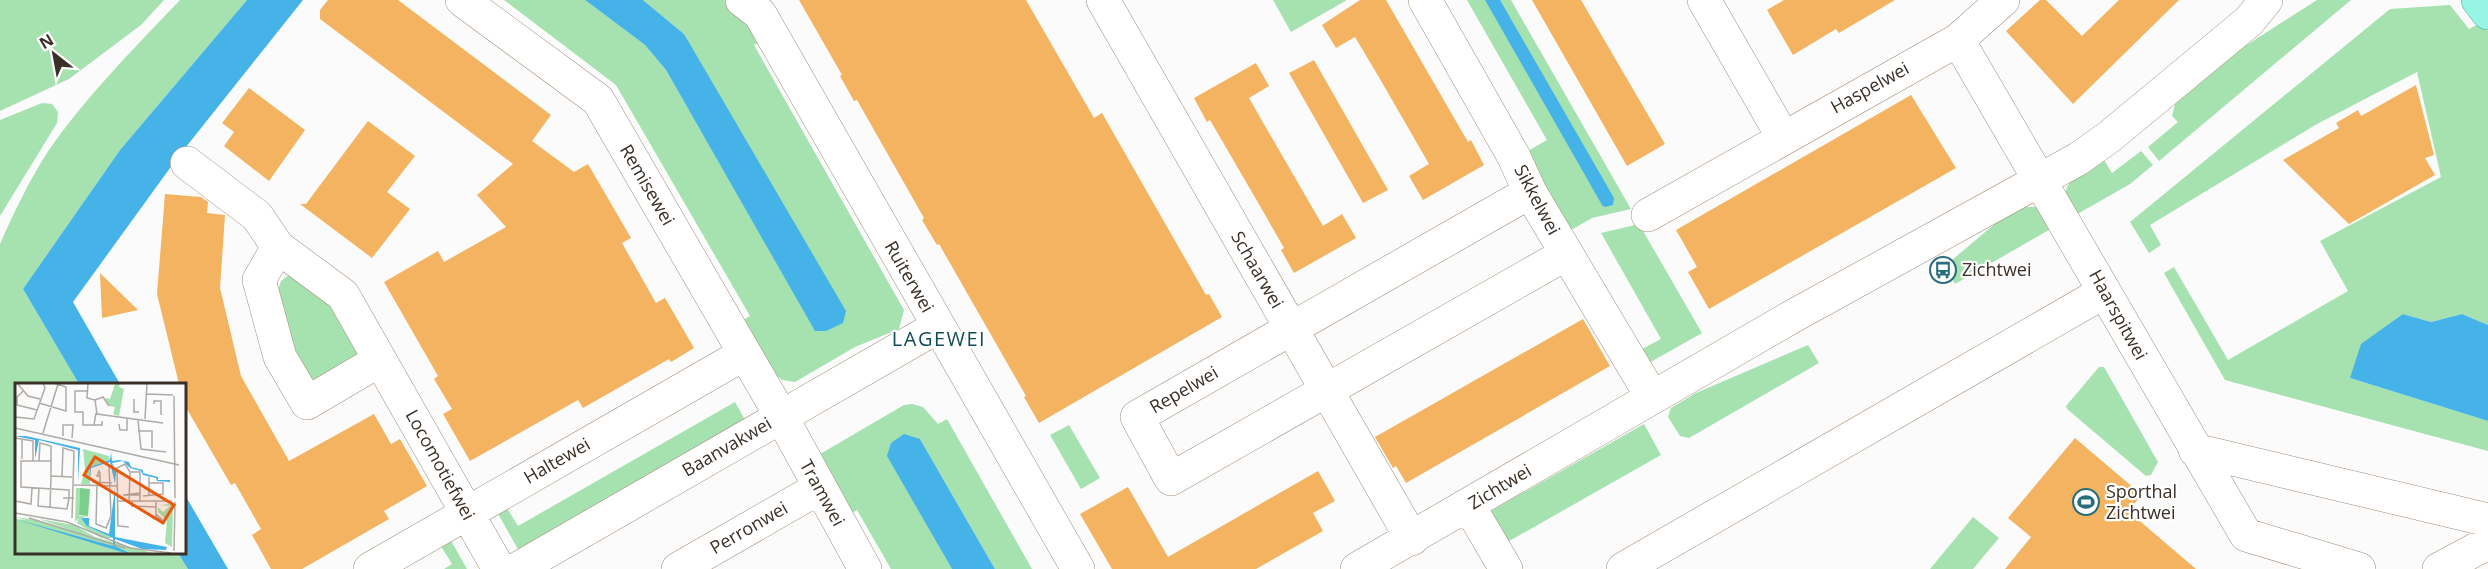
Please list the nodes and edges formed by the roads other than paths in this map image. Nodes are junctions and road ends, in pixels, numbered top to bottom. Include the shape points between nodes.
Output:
1 (462, 0) edge
2 (1103, 0) edge
3 (1425, 0) edge
4 (1704, 0) edge
5 (2003, 0) edge
6 (2292, 0) edge
7 (2478, 0) edge
8 (751, 7) edge
9 (2258, 10) edge
10 (2488, 14) edge
11 (1958, 40) junction
12 (1783, 137) junction
13 (188, 163) dead end
14 (2041, 179) junction
15 (1530, 192) junction
16 (1648, 215) dead end
17 (278, 247) junction
18 (1566, 254) junction
19 (2104, 292) junction
20 (937, 327) junction
21 (1291, 328) junction
22 (744, 354) junction
23 (381, 360) junction
24 (1327, 391) junction
25 (1652, 397) junction
26 (781, 416) junction
27 (2195, 450) junction
28 (819, 488) junction
29 (1469, 506) junction
30 (467, 513) junction
31 (2488, 520) edge
32 (1412, 539) junction
33 (2488, 543) edge
34 (370, 569) edge
35 (499, 569) edge
36 (517, 569) edge
37 (678, 569) edge
38 (865, 569) edge
39 (1078, 569) edge
40 (1358, 569) edge
41 (1506, 569) edge
42 (1623, 569) edge
43 (2359, 569) edge
44 (2439, 569) edge

1 - 22 street, Remisewei via 598,100
2 - 21 street, Schaarwei
3 - 15 street, Sikkelwei
4 - 12 street
5 - 11 street, Haspelwei
6 - 9 street, Zichtwei
7 - 10 main road
8 - 20 street, Ruiterwei
9 - 14 street, Zichtwei via 2109,136
11 - 12 street, Haspelwei
11 - 14 street
12 - 16 street, Haspelwei
13 - 17 street, Locomotiefwei via 257,216
14 - 19 street, Haarspitwei
14 - 25 street, Zichtwei
15 - 18 street, Sikkelwei
15 - 21 street, Repelwei
17 - 23 street, Locomotiefwei via 343,295
17 - 23 street via 259,280 280,357 307,403
18 - 24 street, Repelwei
18 - 25 street, Sikkelwei
19 - 27 street, Haarspitwei
19 - 42 street
20 - 26 street, Baanvakwei
20 - 39 street, Ruiterwei
21 - 24 street, Schaarwei
21 - 24 street, Repelwei via 1137,417 1171,479
22 - 26 street, Remisewei
22 - 30 street, Haltewei
23 - 30 street, Locomotiefwei
24 - 32 street, Schaarwei
25 - 29 street, Zichtwei
26 - 28 street, Tramwei
26 - 36 street, Baanvakwei
27 - 31 street
27 - 43 street, Haarspitwei via 2246,535
28 - 37 street, Perronwei
28 - 38 street, Tramwei
29 - 32 street, Zichtwei
29 - 41 street
30 - 34 street, Haltewei
30 - 35 street, Locomotiefwei
32 - 40 street, Zichtwei
33 - 44 street

